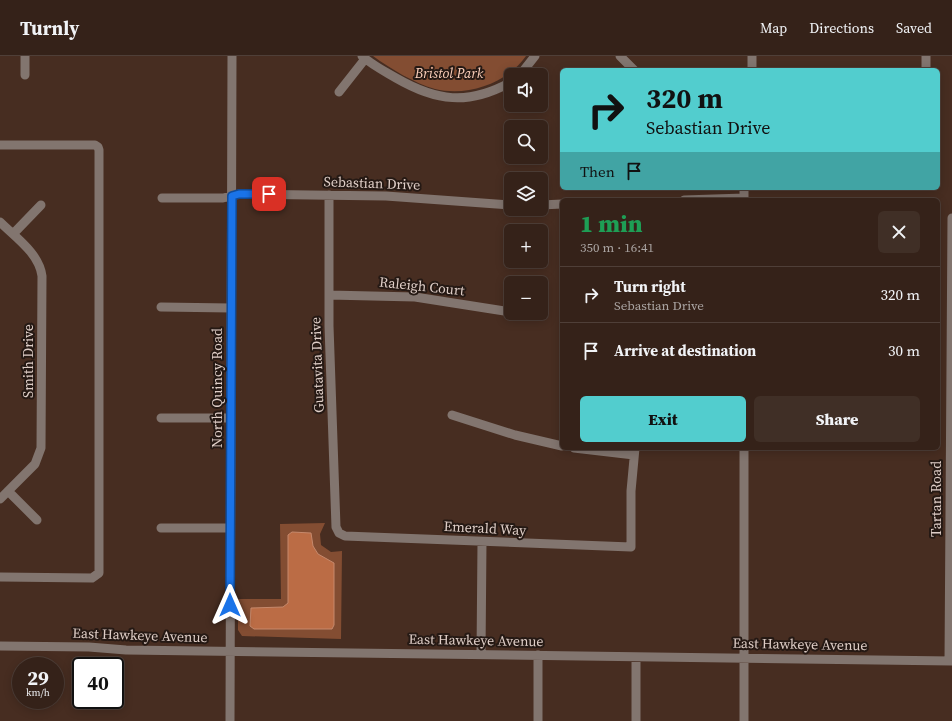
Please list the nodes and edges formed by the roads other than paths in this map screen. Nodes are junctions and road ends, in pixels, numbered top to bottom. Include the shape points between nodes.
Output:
1 (25, 56) edge
2 (232, 56) edge
3 (535, 56) edge
4 (620, 56) edge
5 (752, 56) edge
6 (926, 56) edge
7 (364, 58) edge
8 (526, 68) edge
9 (632, 68) edge
10 (752, 68) edge
11 (926, 68) edge
12 (25, 75) dead end
13 (504, 85) edge
14 (339, 92) dead end
15 (0, 145) edge
16 (329, 195) junction
17 (232, 196) junction
18 (162, 198) dead end
19 (504, 204) edge
20 (548, 204) edge
21 (560, 204) edge
22 (41, 205) dead end
23 (952, 218) edge
24 (0, 222) edge
25 (13, 234) junction
26 (329, 295) junction
27 (161, 308) dead end
28 (231, 308) junction
29 (504, 311) edge
30 (452, 415) dead end
31 (951, 415) edge
32 (161, 418) dead end
33 (231, 418) junction
34 (560, 446) edge
35 (614, 450) edge
36 (744, 450) edge
37 (634, 451) edge
38 (8, 491) junction
39 (0, 499) edge
40 (37, 520) dead end
41 (161, 528) dead end
42 (230, 528) junction
43 (339, 533) joint
44 (482, 542) junction
45 (0, 577) edge
46 (0, 646) edge
47 (230, 652) junction
48 (481, 654) junction
49 (538, 655) junction
50 (636, 657) junction
51 (744, 658) junction
52 (950, 660) edge
53 (230, 721) edge
54 (538, 721) edge
55 (636, 721) edge
56 (744, 721) edge

1 - 12 street
2 - 17 street, North Quincy Road
3 - 8 street
4 - 9 street
5 - 10 street
6 - 11 street
7 - 13 street via 411,87 438,96 460,98
7 - 14 street
15 - 45 street via 98,147 99,573 92,578
16 - 17 street, Sebastian Drive
16 - 19 street, Sebastian Drive via 386,196
16 - 26 street, Guatavita Drive
17 - 18 street, Sebastian Drive
17 - 28 street, North Quincy Road
20 - 21 street
22 - 25 street
23 - 31 street, Tartan Road
24 - 25 street, Smith Drive
25 - 38 street, Smith Drive via 35,258 41,271 42,443 40,456 35,464
26 - 29 street, Raleigh Court via 415,297
26 - 43 street, Guatavita Drive via 336,527
27 - 28 street
28 - 33 street, North Quincy Road
30 - 34 street via 515,435
31 - 52 street, Tartan Road
32 - 33 street
33 - 42 street, North Quincy Road
35 - 37 street
36 - 51 street
37 - 44 street, Emerald Way via 631,547
38 - 39 street, Smith Drive
38 - 40 street
41 - 42 street
42 - 47 street, North Quincy Road
43 - 44 street, Emerald Way via 345,536
44 - 48 street
46 - 47 street, East Hawkeye Avenue
47 - 48 street, East Hawkeye Avenue
47 - 53 street, North Quincy Road
48 - 49 street, East Hawkeye Avenue
49 - 50 street, East Hawkeye Avenue
49 - 54 street
50 - 51 street, East Hawkeye Avenue
50 - 55 street
51 - 52 street, East Hawkeye Avenue
51 - 56 street

